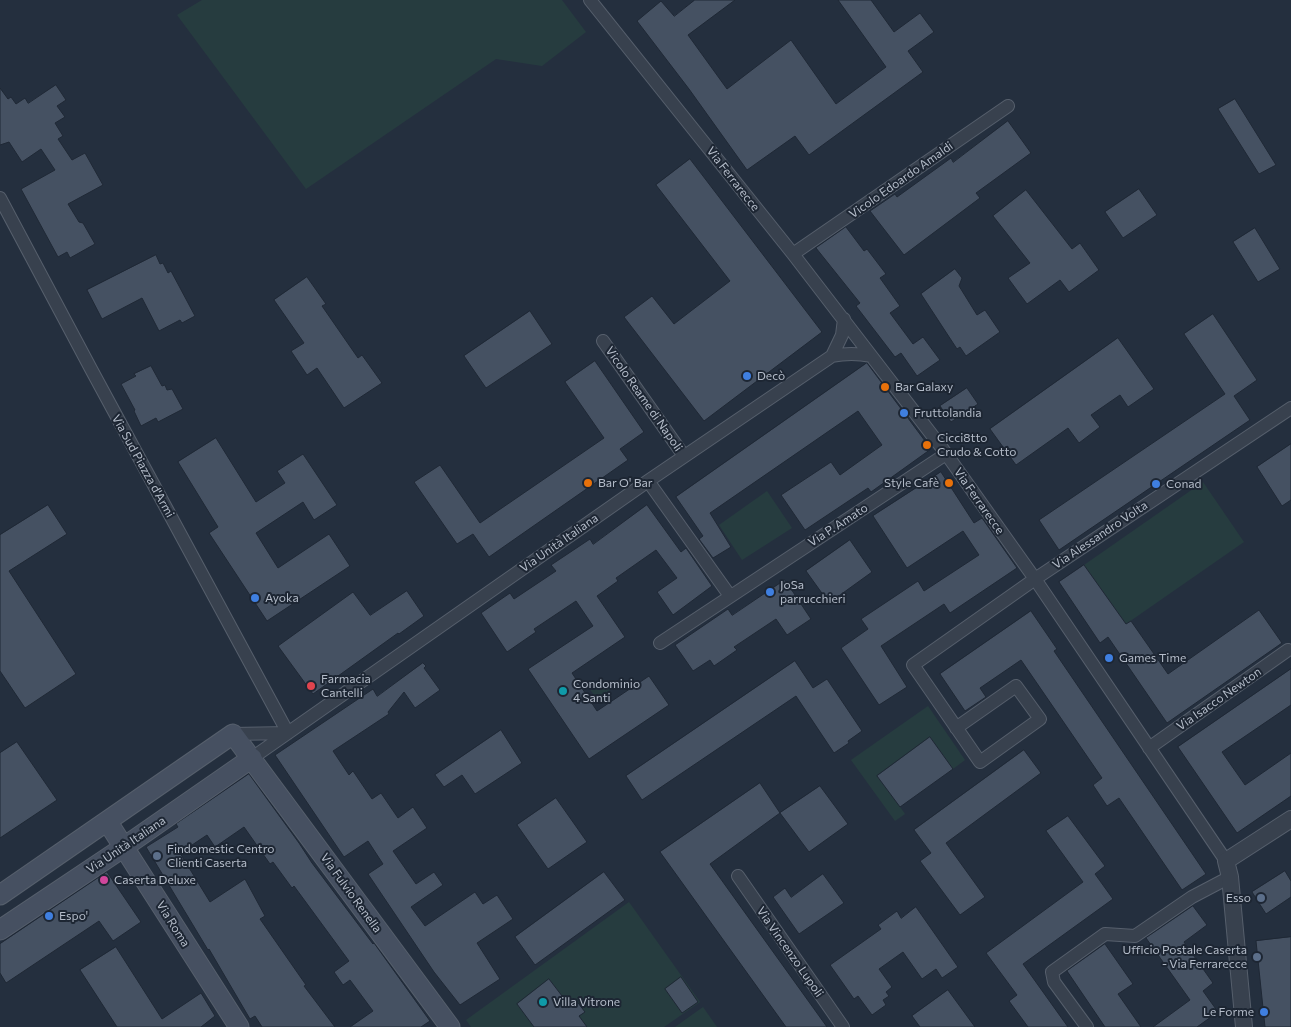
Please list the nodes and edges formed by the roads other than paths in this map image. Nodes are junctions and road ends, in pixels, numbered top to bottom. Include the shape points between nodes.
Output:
1 (590, 0) edge
2 (1008, 106) dead end
3 (0, 198) edge
4 (793, 254) junction
5 (844, 319) junction
6 (603, 341) dead end
7 (832, 356) junction
8 (871, 356) junction
9 (1291, 408) edge
10 (946, 454) junction
11 (684, 456) junction
12 (648, 481) junction
13 (1035, 579) junction
14 (730, 596) junction
15 (660, 643) dead end
16 (1288, 650) dead end
17 (956, 728) junction
18 (288, 733) junction
19 (233, 734) junction
20 (1149, 748) junction
21 (252, 758) junction
22 (1291, 820) edge
23 (107, 821) junction
24 (124, 847) junction
25 (1226, 861) junction
26 (738, 876) dead end
27 (1230, 877) junction
28 (0, 895) edge
29 (0, 930) edge
30 (239, 1027) edge
31 (450, 1027) edge
32 (843, 1027) edge
33 (1087, 1027) edge
34 (1244, 1027) edge

1 - 4 street, Via Ferrarecce
2 - 4 street, Vicolo Edoardo Amaldi
3 - 18 street, Via Sud Piazza d'Armi
4 - 5 street, Via Ferrarecce
5 - 7 street via 842,335
5 - 8 street, Via Ferrarecce
6 - 11 street, Vicolo Reame di Napoli
7 - 8 street, Via Unità Italiana via 859,353
7 - 11 street, Via Unità Italiana
8 - 10 street, Via Ferrarecce
9 - 13 street, Via Alessandro Volta
10 - 13 street, Via Ferrarecce
10 - 14 street, Via P. Amato
11 - 12 street, Via Unità Italiana
12 - 14 street
12 - 18 street, Via Unità Italiana
13 - 17 street, Via Alessandro Volta via 913,665
13 - 20 street, Via Ferrarecce
14 - 15 street, Via P. Amato
16 - 20 street, Via Isacco Newton
17 - 17 street via 1016,686 1040,719 980,762
18 - 19 street
18 - 21 street, Via Unità Italiana
19 - 21 main road
19 - 23 main road
20 - 25 street, Via Ferrarecce
21 - 24 main road, Via Unità Italiana
21 - 31 main road, Via Fulvio Renella
22 - 25 street
23 - 24 main road, Via Roma
23 - 28 main road
24 - 29 main road, Via Unità Italiana
24 - 30 main road, Via Roma
25 - 27 street, Via Ferrarecce
26 - 32 street, Via Vincenzo Lupoli
27 - 33 street via 1192,896 1135,936 1105,934 1052,972 1054,982
27 - 34 street, Via Ferrarecce

